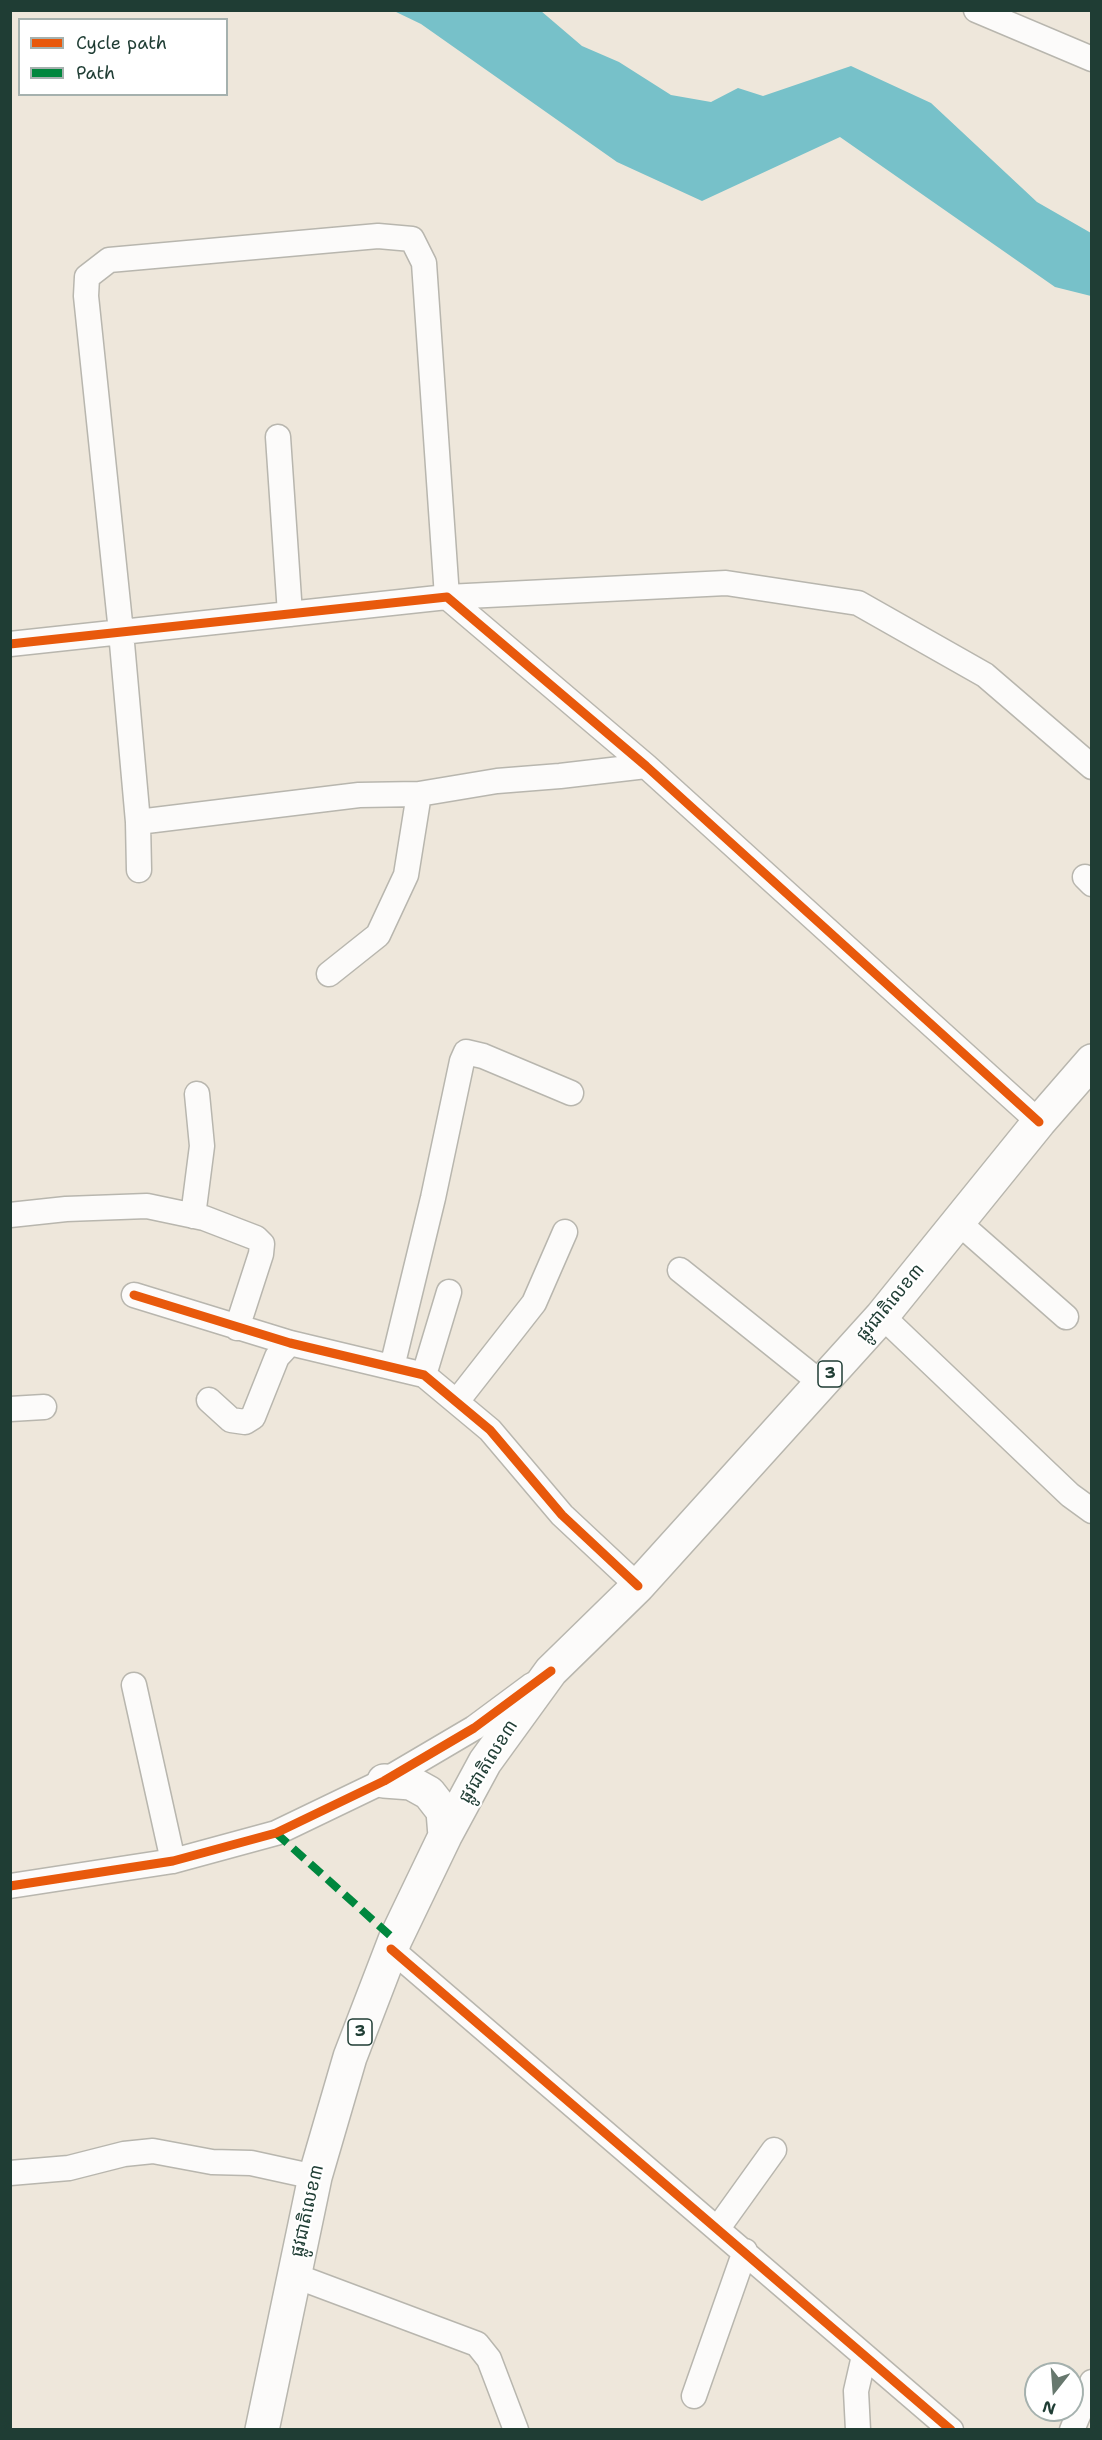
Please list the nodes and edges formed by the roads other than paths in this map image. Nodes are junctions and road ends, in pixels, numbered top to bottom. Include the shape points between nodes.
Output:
1 (975, 10) edge
2 (1092, 59) edge
3 (278, 436) dead end
4 (447, 597) junction
5 (290, 614) junction
6 (121, 632) junction
7 (10, 644) edge
8 (646, 766) junction
9 (1092, 768) edge
10 (419, 794) junction
11 (138, 822) junction
12 (139, 870) dead end
13 (330, 974) dead end
14 (1092, 1061) edge
15 (571, 1093) dead end
16 (197, 1094) dead end
17 (1039, 1122) junction
18 (10, 1215) edge
19 (193, 1216) junction
20 (958, 1222) junction
21 (565, 1232) dead end
22 (680, 1270) dead end
23 (449, 1292) dead end
24 (134, 1295) dead end
25 (882, 1316) junction
26 (1066, 1317) dead end
27 (237, 1328) junction
28 (290, 1343) junction
29 (392, 1367) junction
30 (424, 1375) junction
31 (821, 1383) junction
32 (209, 1400) dead end
33 (458, 1400) junction
34 (44, 1407) dead end
35 (10, 1409) edge
36 (1092, 1511) edge
37 (638, 1586) junction
38 (551, 1671) junction
39 (134, 1685) dead end
40 (384, 1781) junction
41 (445, 1836) junction
42 (173, 1861) junction
43 (10, 1886) edge
44 (391, 1949) junction
45 (774, 2150) dead end
46 (10, 2173) edge
47 (315, 2177) junction
48 (718, 2228) junction
49 (745, 2251) junction
50 (293, 2275) junction
51 (864, 2356) junction
52 (1092, 2382) edge
53 (694, 2396) dead end
54 (262, 2430) edge
55 (516, 2430) edge
56 (858, 2430) edge
57 (951, 2430) edge
58 (1072, 2430) edge

1 - 2 street
3 - 5 street
4 - 5 street
4 - 6 street via 424,263 412,239 378,236 109,260 87,277 86,296
4 - 8 street
4 - 9 street via 726,583 858,603 985,675
5 - 6 street
6 - 7 street
6 - 11 street
8 - 10 street via 497,781
8 - 17 street
10 - 11 street via 359,795
10 - 13 street via 406,876 378,935
11 - 12 street
14 - 17 highway, ផ្លូវជាតិលេខ៣ / 3
15 - 29 street via 466,1052
16 - 19 street via 202,1146
17 - 20 highway, ផ្លូវជាតិលេខ៣ / 3
18 - 19 street via 147,1206
19 - 27 street via 256,1238 261,1244
20 - 25 highway, ផ្លូវជាតិលេខ៣ / 3
20 - 26 street
21 - 33 street via 534,1303
22 - 31 street
23 - 30 street
24 - 27 street
25 - 31 highway, ផ្លូវជាតិលេខ៣ / 3
25 - 36 street via 1070,1495
27 - 28 street
28 - 29 street
28 - 32 street via 277,1357 253,1417 245,1422 231,1420
29 - 30 street
30 - 33 street
31 - 37 highway, ផ្លូវជាតិលេខ៣ / 3
33 - 37 street via 490,1430 562,1515
34 - 35 street
37 - 38 highway, ផ្លូវជាតិលេខ៣ / 3
38 - 40 street via 474,1728
38 - 41 highway, ផ្លូវជាតិលេខ៣ / 3 via 485,1762
39 - 42 street
40 - 41 highway via 411,1783 429,1793 443,1811
40 - 42 street via 276,1833
41 - 44 highway, ផ្លូវជាតិលេខ៣ / 3
42 - 43 street
44 - 47 highway, ផ្លូវជាតិលេខ៣ / 3 via 350,2057
44 - 48 street
45 - 48 street
46 - 47 street via 69,2168 153,2151 212,2162 251,2163
47 - 50 highway, ផ្លូវជាតិលេខ៣ / 3
48 - 49 street
49 - 51 street
49 - 53 street
50 - 54 highway, ផ្លូវជាតិលេខ៣ / 3
50 - 55 street via 477,2344 489,2359
51 - 56 street via 856,2391
51 - 57 street
52 - 58 street

